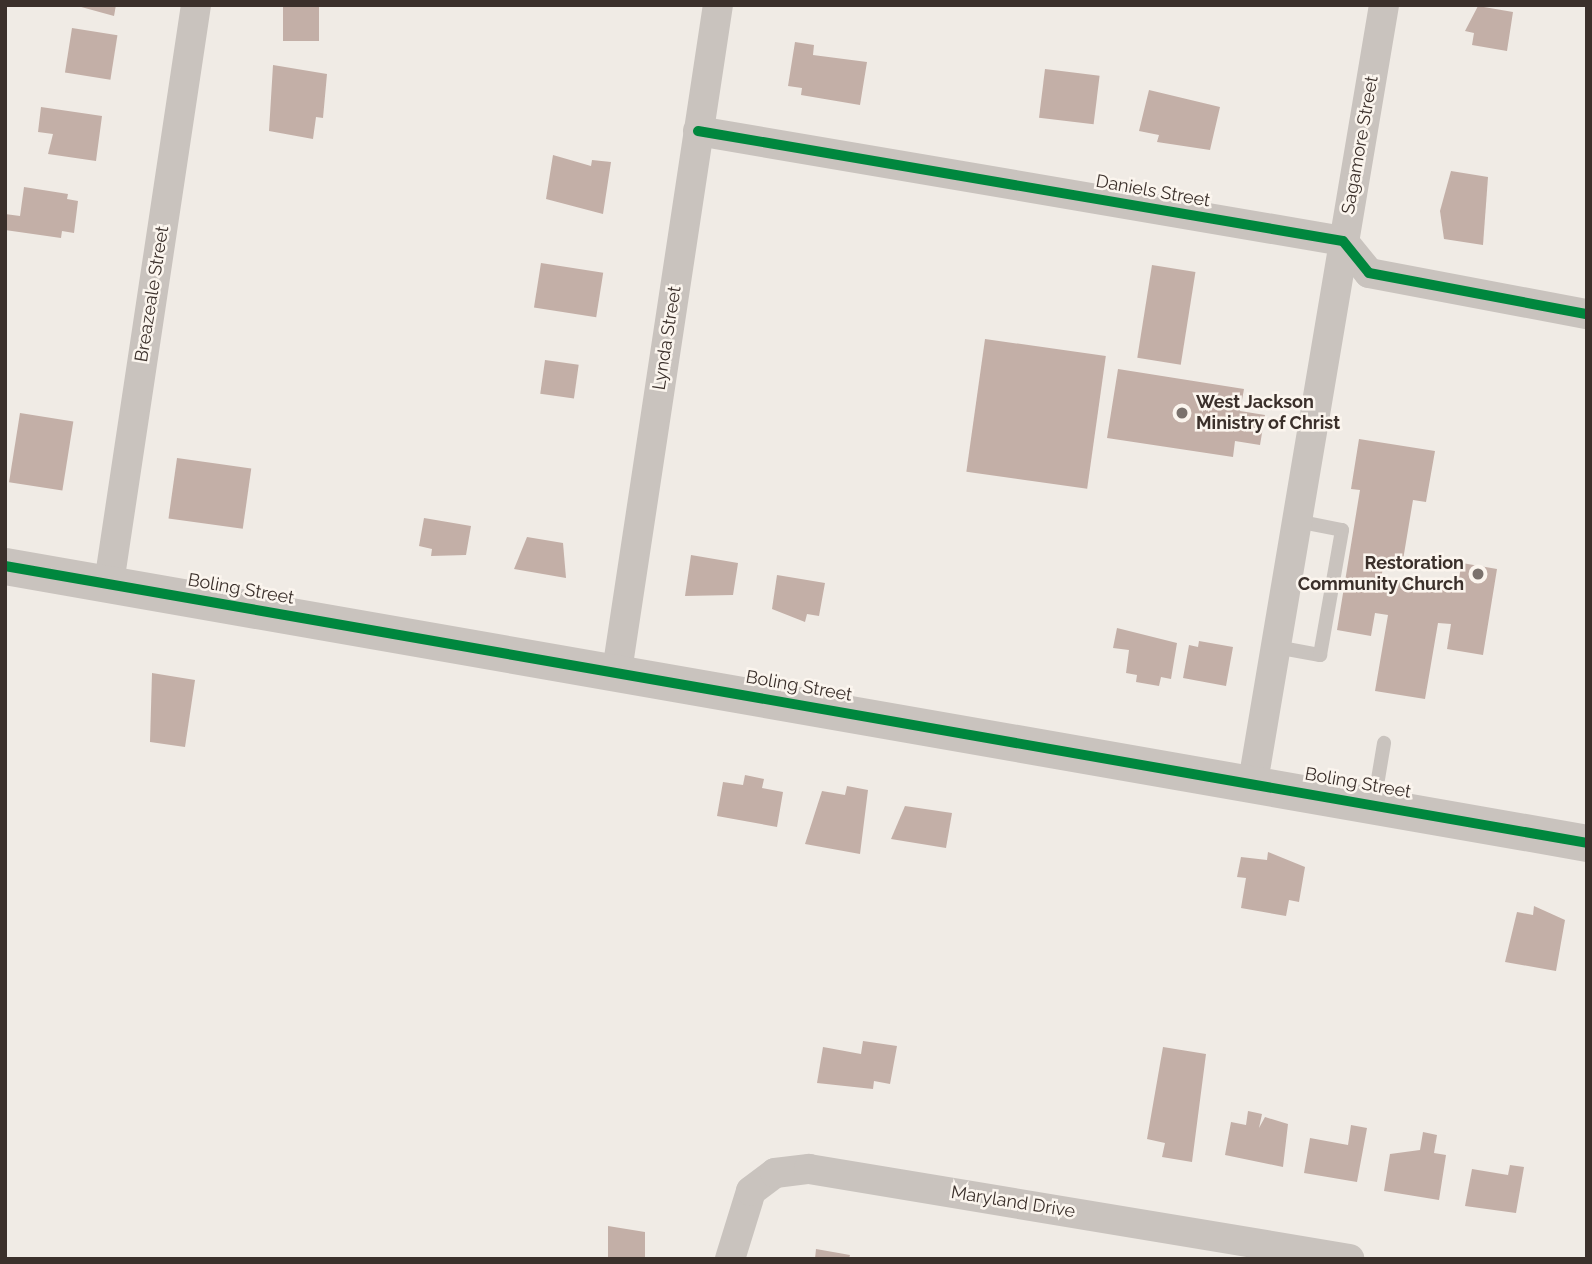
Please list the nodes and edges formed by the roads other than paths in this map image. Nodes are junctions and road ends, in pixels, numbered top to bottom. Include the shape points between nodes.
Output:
1 (196, 5) edge
2 (718, 5) edge
3 (1384, 5) edge
4 (698, 131) junction
5 (1343, 241) junction
6 (1587, 314) edge
7 (1296, 521) junction
8 (5, 566) edge
9 (109, 583) junction
10 (1276, 647) junction
11 (617, 671) junction
12 (1384, 743) dead end
13 (1253, 782) junction
14 (1374, 803) junction
15 (1587, 842) edge
16 (730, 1259) edge
17 (1350, 1259) edge

1 - 9 street, Breazeale Street
2 - 4 street, Lynda Street
3 - 5 street, Sagamore Street
4 - 5 street, Daniels Street
4 - 11 street, Lynda Street
5 - 6 street via 1369,273
5 - 7 street, Sagamore Street
7 - 10 street, Sagamore Street
7 - 10 lane via 1342,530 1320,655
8 - 9 street, Boling Street
9 - 11 street, Boling Street
10 - 13 street, Sagamore Street
11 - 13 street, Boling Street
12 - 14 lane
13 - 14 street, Boling Street
14 - 15 street, Boling Street
16 - 17 street, Maryland Drive via 751,1191 775,1173 809,1168

